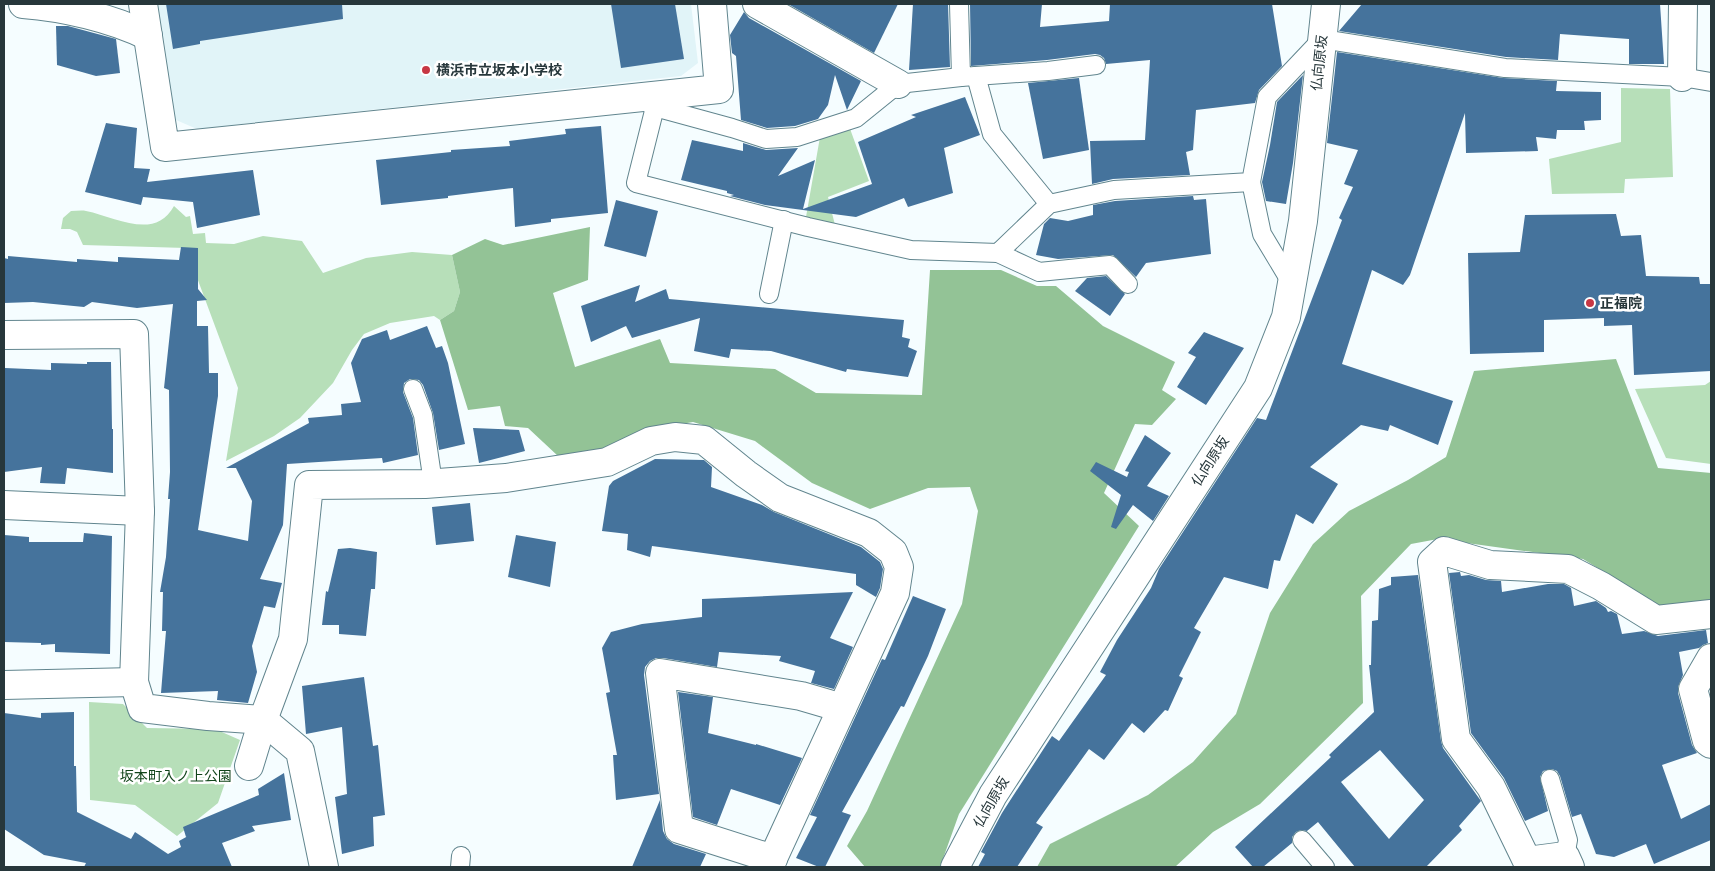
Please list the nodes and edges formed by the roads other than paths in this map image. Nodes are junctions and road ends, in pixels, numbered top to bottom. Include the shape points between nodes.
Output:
1 (23, 4) edge
2 (142, 4) edge
3 (712, 4) edge
4 (757, 4) edge
5 (959, 4) edge
6 (1326, 4) edge
7 (1682, 4) edge
8 (148, 36) junction
9 (1322, 39) junction
10 (1096, 65) dead end
11 (968, 77) junction
12 (1682, 77) junction
13 (1711, 82) edge
14 (898, 84) junction
15 (646, 102) junction
16 (1251, 182) junction
17 (1049, 204) junction
18 (784, 220) junction
19 (998, 253) junction
20 (1128, 284) dead end
21 (1292, 284) junction
22 (769, 294) dead end
23 (4, 335) edge
24 (413, 389) dead end
25 (433, 483) junction
26 (4, 505) edge
27 (140, 512) junction
28 (1711, 614) edge
29 (1711, 658) edge
30 (134, 682) junction
31 (4, 685) edge
32 (842, 708) junction
33 (263, 720) junction
34 (1711, 744) edge
35 (249, 766) dead end
36 (1550, 779) dead end
37 (1302, 840) dead end
38 (1568, 862) edge
39 (771, 863) edge
40 (324, 867) edge
41 (955, 867) edge
42 (1325, 867) edge

1 - 8 street via 52,6
2 - 8 street
3 - 15 street via 719,89
4 - 14 street
5 - 11 lane
6 - 9 street, 仏向原坂
7 - 12 street
8 - 15 street via 166,147
9 - 12 lane via 1505,68
9 - 16 lane via 1267,97
9 - 21 street, 仏向原坂 via 1303,221
10 - 11 lane
11 - 14 lane
11 - 17 lane via 992,134
12 - 13 lane
14 - 15 lane via 856,118 797,137 766,139
15 - 18 lane via 636,183
16 - 17 lane via 1114,190
16 - 21 lane via 1262,234
17 - 19 lane
18 - 19 lane via 911,250
18 - 22 lane
19 - 20 lane via 1039,272 1110,265
21 - 41 street, 仏向原坂 via 1286,317 1258,388 993,795
23 - 27 street via 134,334
24 - 25 lane via 423,415
25 - 32 street via 506,478 607,462 651,441 675,437 704,440 780,498 869,533 893,552 899,567 895,593
25 - 33 street via 309,485 293,639
26 - 27 street
27 - 30 street
28 - 38 street via 1656,620 1568,569 1490,565 1444,551 1432,562 1456,739 1491,787 1528,861
29 - 34 street via 1693,689 1707,741
30 - 31 street
30 - 33 street via 142,708
32 - 39 street
32 - 39 street via 801,696 660,673 679,829
33 - 35 street
33 - 40 street via 300,751
36 - 38 lane via 1568,840
37 - 42 lane

